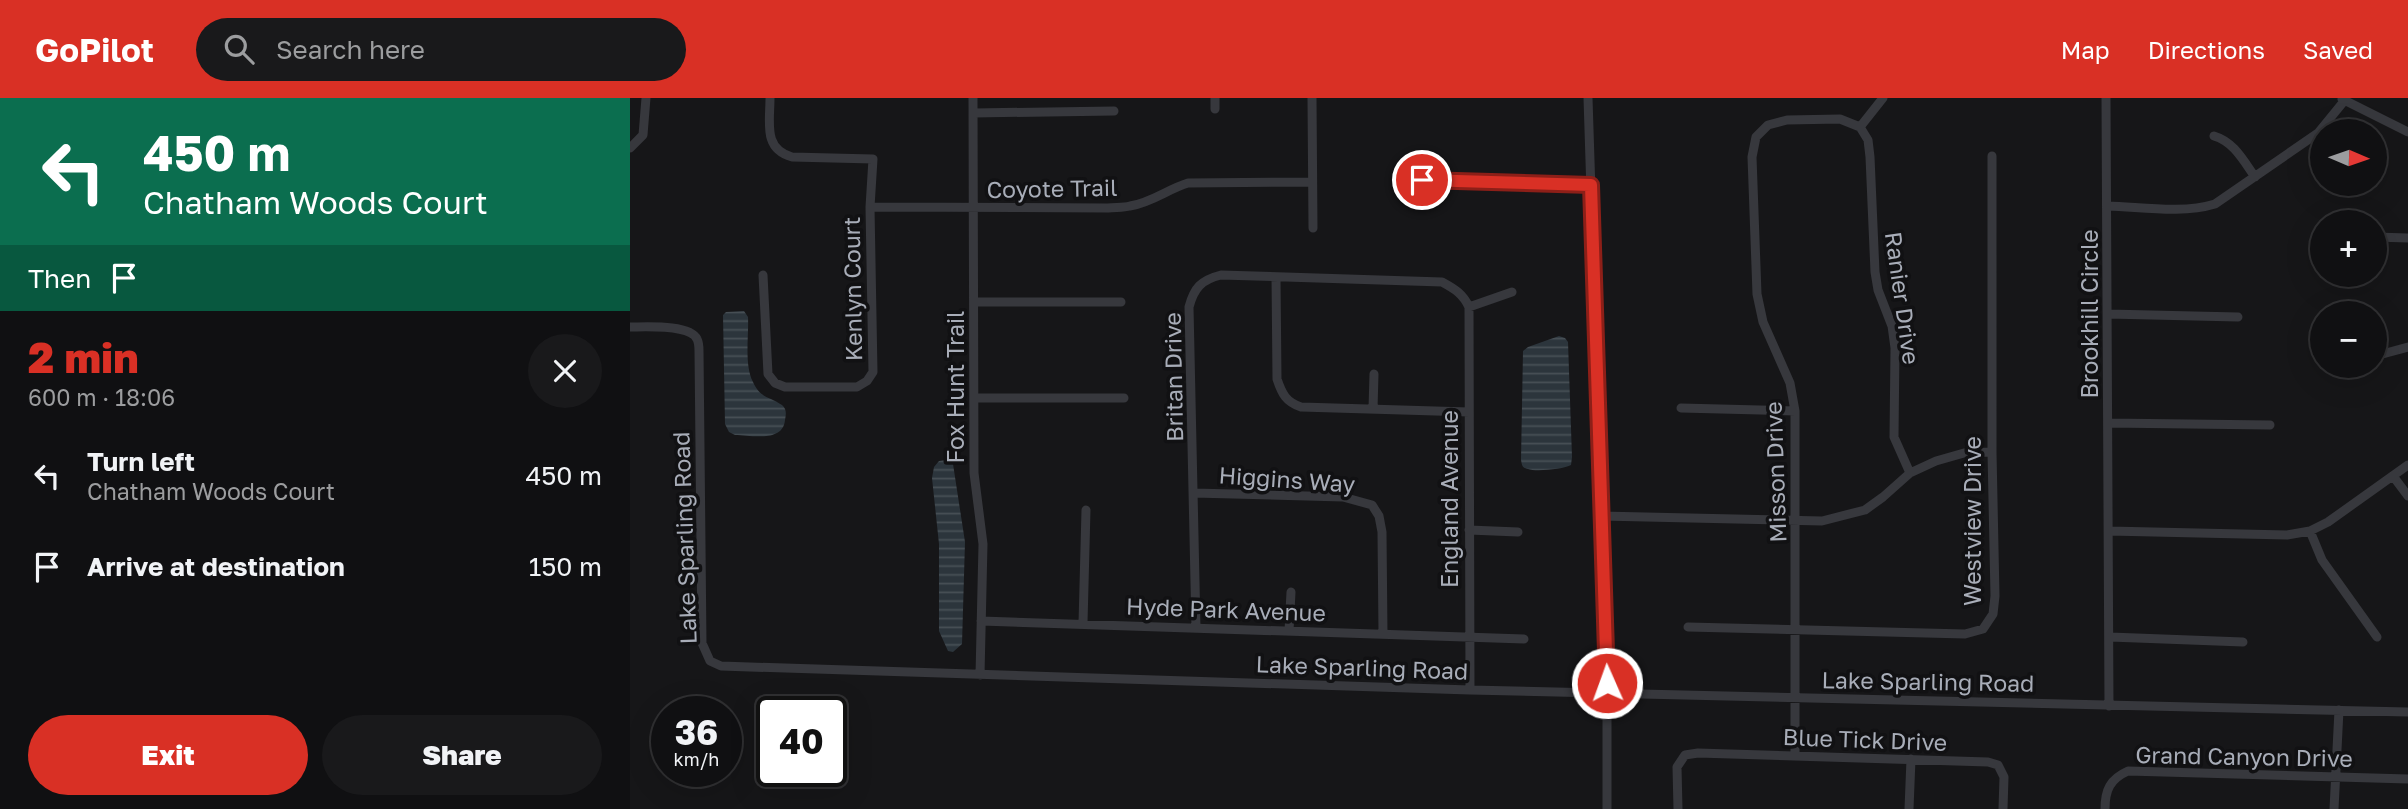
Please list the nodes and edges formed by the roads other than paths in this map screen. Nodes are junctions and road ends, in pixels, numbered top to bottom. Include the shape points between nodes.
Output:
1 (646, 98) edge
2 (770, 98) edge
3 (973, 98) edge
4 (1215, 98) edge
5 (1312, 98) edge
6 (1588, 98) edge
7 (1884, 98) edge
8 (2106, 98) edge
9 (2343, 99) edge
10 (1215, 109) dead end
11 (1114, 111) dead end
12 (974, 113) junction
13 (1860, 127) junction
14 (2408, 132) edge
15 (2214, 136) dead end
16 (630, 148) edge
17 (1992, 156) dead end
18 (2255, 177) junction
19 (1422, 180) dead end
20 (1312, 182) junction
21 (1591, 185) junction
22 (2108, 206) junction
23 (870, 207) junction
24 (974, 208) junction
25 (1313, 228) dead end
26 (2387, 237) edge
27 (2408, 238) edge
28 (763, 275) dead end
29 (1276, 277) junction
30 (1512, 292) dead end
31 (974, 302) junction
32 (1121, 302) dead end
33 (1469, 307) junction
34 (2108, 314) junction
35 (2238, 317) dead end
36 (630, 327) edge
37 (2408, 347) edge
38 (2387, 353) edge
39 (1374, 374) dead end
40 (974, 398) junction
41 (1124, 398) dead end
42 (1681, 408) dead end
43 (1373, 409) junction
44 (1795, 411) junction
45 (1469, 412) junction
46 (2108, 423) junction
47 (2270, 425) dead end
48 (1992, 452) junction
49 (2408, 465) edge
50 (1910, 473) junction
51 (2393, 476) junction
52 (1194, 492) junction
53 (2408, 496) edge
54 (1086, 510) dead end
55 (1601, 516) junction
56 (1797, 522) junction
57 (1469, 530) junction
58 (2109, 531) junction
59 (2310, 531) junction
60 (1518, 532) dead end
61 (1290, 592) dead end
62 (981, 621) junction
63 (1083, 623) junction
64 (1688, 627) dead end
65 (1196, 628) junction
66 (1797, 630) junction
67 (1289, 631) junction
68 (1383, 634) junction
69 (2110, 637) junction
70 (2377, 637) dead end
71 (1469, 638) junction
72 (1524, 639) dead end
73 (2243, 642) dead end
74 (980, 675) junction
75 (1470, 690) junction
76 (1607, 693) junction
77 (1795, 698) junction
78 (2109, 706) junction
79 (2339, 710) junction
80 (2408, 712) edge
81 (1795, 755) junction
82 (1911, 760) junction
83 (2336, 776) junction
84 (2408, 779) edge
85 (1607, 809) edge
86 (1678, 809) edge
87 (1909, 809) edge
88 (2003, 809) edge
89 (2105, 809) edge
90 (2334, 809) edge

1 - 16 street via 643,135
2 - 23 street, Kenlyn Court via 770,135 781,154 873,159
3 - 12 street, Fox Hunt Trail
4 - 10 street
5 - 20 street
6 - 21 street
7 - 13 street
8 - 22 street, Brookhill Circle
9 - 14 street
9 - 18 street via 2318,133
11 - 12 street
12 - 24 street, Fox Hunt Trail
13 - 44 street, Misson Drive via 1840,119 1787,120 1768,125 1756,137 1752,157 1757,294 1763,322 1790,383
13 - 50 street, Ranier Drive via 1870,157 1875,272 1895,348 1894,437
15 - 18 street via 2225,139
17 - 48 street, Westview Drive
18 - 22 street via 2216,204 2201,208
19 - 21 street
20 - 24 street, Coyote Trail via 1188,183 1132,206
20 - 25 street
21 - 55 street
22 - 34 street, Brookhill Circle
23 - 24 street, Coyote Trail
23 - 28 street, Kenlyn Court via 873,372 867,382 857,387 785,387 775,383 768,374
24 - 31 street, Fox Hunt Trail
26 - 27 street
29 - 33 street, Britan Drive via 1442,282 1457,289
29 - 43 street via 1282,394 1301,407
29 - 52 street, Britan Drive via 1221,275 1205,279 1193,292 1189,307
30 - 33 street
31 - 32 street
31 - 40 street, Fox Hunt Trail
33 - 45 street, England Avenue
34 - 35 street
34 - 46 street, Brookhill Circle
36 - 74 street, Lake Sparling Road via 679,328 697,338 702,643 710,661 721,666
37 - 38 street
39 - 43 street
40 - 41 street
40 - 62 street, Fox Hunt Trail via 974,473 983,544
42 - 44 street
43 - 45 street
44 - 56 street, Misson Drive
45 - 57 street, England Avenue
46 - 47 street
46 - 58 street, Brookhill Circle
48 - 50 street via 1964,453
48 - 66 street, Westview Drive via 1995,596 1993,614 1983,629 1965,634
49 - 51 street
50 - 56 street via 1865,510
51 - 53 street
51 - 59 street
52 - 65 street, Britan Drive
52 - 68 street, Higgins Way via 1343,497 1371,505 1382,533
54 - 63 street
55 - 56 street
55 - 76 street
56 - 66 street, Misson Drive
57 - 60 street
57 - 71 street, England Avenue
58 - 59 street via 2287,535
58 - 69 street, Brookhill Circle
59 - 70 street via 2322,560
61 - 67 street
62 - 63 street, Hyde Park Avenue
62 - 74 street, Fox Hunt Trail
63 - 65 street, Hyde Park Avenue
64 - 66 street, Westview Drive
65 - 67 street, Hyde Park Avenue
66 - 77 street, Misson Drive
67 - 68 street, Hyde Park Avenue
68 - 71 street, Hyde Park Avenue
69 - 73 street
69 - 78 street, Brookhill Circle
71 - 72 street, Hyde Park Avenue
71 - 75 street, England Avenue
74 - 75 street, Lake Sparling Road
75 - 76 street, Lake Sparling Road
76 - 77 street, Lake Sparling Road
76 - 85 street
77 - 78 street, Lake Sparling Road
77 - 81 street, Misson Drive
78 - 79 street, Lake Sparling Road
79 - 80 street, Lake Sparling Road
79 - 83 street
81 - 82 street, Blue Tick Drive
81 - 86 street, Blue Tick Drive via 1685,755 1677,767
82 - 87 street
82 - 88 street, Blue Tick Drive via 1997,765 2004,777
83 - 84 street, Grand Canyon Drive
83 - 89 street, Grand Canyon Drive via 2128,771 2109,785
83 - 90 street

